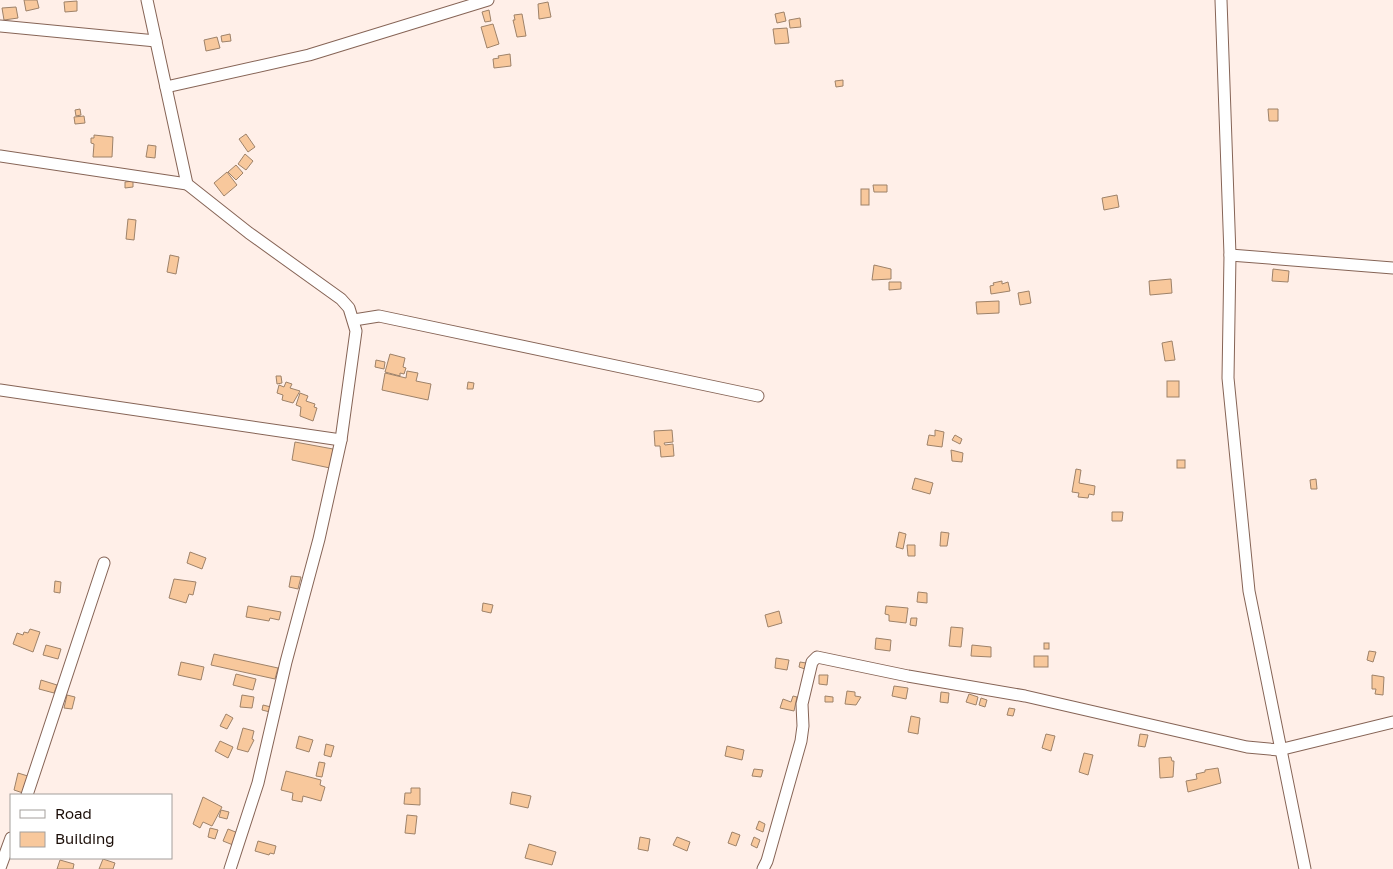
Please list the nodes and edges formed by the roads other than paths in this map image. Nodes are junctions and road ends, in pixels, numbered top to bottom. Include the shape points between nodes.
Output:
1 (147, 0) edge
2 (488, 0) edge
3 (1221, 0) edge
4 (0, 26) edge
5 (156, 41) junction
6 (166, 87) junction
7 (0, 156) edge
8 (187, 184) junction
9 (1230, 255) junction
10 (1393, 268) edge
11 (354, 320) junction
12 (0, 390) edge
13 (758, 396) dead end
14 (341, 440) junction
15 (104, 563) dead end
16 (1393, 722) edge
17 (1279, 750) junction
18 (27, 794) edge
19 (10, 841) edge
20 (0, 868) edge
21 (4, 869) edge
22 (230, 869) edge
23 (763, 869) edge
24 (1305, 869) edge

1 - 5 street
2 - 6 street via 309,55
3 - 9 street
4 - 5 street
5 - 6 street
6 - 8 street
7 - 8 street
8 - 11 street via 342,299
9 - 10 street
9 - 17 street via 1228,378 1249,591
11 - 13 street via 379,316
11 - 14 street via 356,331
12 - 14 street
14 - 22 street via 258,783
15 - 18 street
16 - 17 street
17 - 23 street via 1247,746 1034,698 817,657 812,662 802,704 801,741
17 - 24 street
19 - 20 street
20 - 21 street

